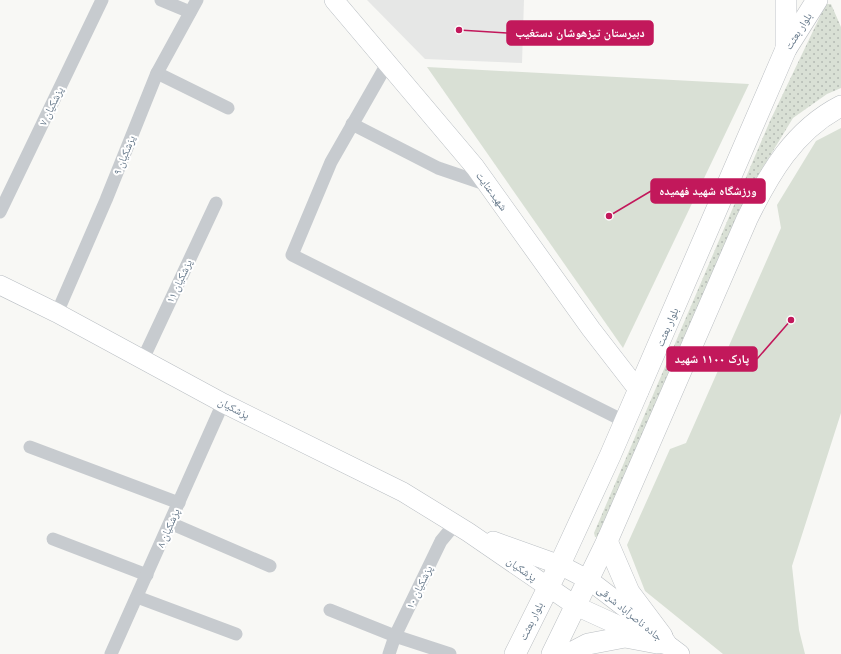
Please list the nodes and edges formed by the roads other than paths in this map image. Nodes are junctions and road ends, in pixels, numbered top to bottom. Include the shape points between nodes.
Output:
1 (102, 0) edge
2 (161, 0) edge
3 (197, 0) edge
4 (334, 0) edge
5 (786, 0) edge
6 (817, 0) edge
7 (190, 12) junction
8 (786, 49) junction
9 (387, 64) junction
10 (157, 73) junction
11 (841, 106) edge
12 (228, 108) dead end
13 (352, 124) junction
14 (488, 184) junction
15 (216, 203) dead end
16 (0, 212) edge
17 (0, 284) edge
18 (57, 313) junction
19 (143, 359) junction
20 (639, 391) junction
21 (223, 403) junction
22 (626, 422) junction
23 (30, 447) dead end
24 (179, 503) junction
25 (170, 523) junction
26 (461, 528) junction
27 (53, 539) dead end
28 (607, 541) junction
29 (560, 565) junction
30 (270, 566) dead end
31 (147, 575) junction
32 (589, 580) junction
33 (547, 587) junction
34 (137, 597) junction
35 (576, 606) junction
36 (330, 610) dead end
37 (236, 634) dead end
38 (395, 636) junction
39 (667, 644) edge
40 (111, 654) edge
41 (389, 654) edge
42 (450, 654) edge
43 (515, 654) edge
44 (552, 654) edge
45 (569, 654) edge

1 - 16 street, پزشکیان ۷
2 - 7 street
3 - 7 street, پزشکیان ۹
4 - 9 main road, شهیدعنایت
5 - 8 main road
6 - 8 main road, بلوار بعثت
7 - 10 street, پزشکیان ۹
8 - 20 main road, بلوار بعثت
9 - 13 street
9 - 14 main road, شهیدعنایت
10 - 12 street
10 - 18 street, پزشکیان ۹
11 - 28 main road via 802,133 778,162 763,186
13 - 14 street via 438,168
13 - 22 street via 330,162 292,255
14 - 20 main road, شهیدعنایت via 591,329
15 - 19 street, پزشکیان ۱۱
17 - 18 main road, پزشکیان
18 - 19 main road, پزشکیان
19 - 21 main road, پزشکیان
20 - 22 main road, بلوار بعثت
21 - 24 street, پزشکیان ۸
21 - 26 main road, پزشکیان via 403,492
22 - 29 main road, بلوار بعثت
23 - 24 street
24 - 25 street, پزشکیان ۸
25 - 30 street
25 - 31 street, پزشکیان ۸
26 - 29 main road, پزشکیان
26 - 33 main road, پزشکیان
26 - 38 street, پزشکیان ۱۰ via 441,541
27 - 31 street
28 - 32 main road
28 - 39 main road via 629,592
29 - 32 main road, پزشکیان
29 - 33 main road, بلوار بعثت
31 - 34 street, پزشکیان ۸
32 - 35 main road
32 - 39 main road, جاده ناصرآباد شرقی
33 - 35 main road, پزشکیان
33 - 43 main road, بلوار بعثت
34 - 37 street
34 - 40 street, پزشکیان ۸
35 - 39 main road, جاده ناصرآباد شرقی
35 - 44 main road
36 - 38 street
38 - 41 street, پزشکیان ۱۰
38 - 42 street
39 - 45 main road via 625,637 588,644

